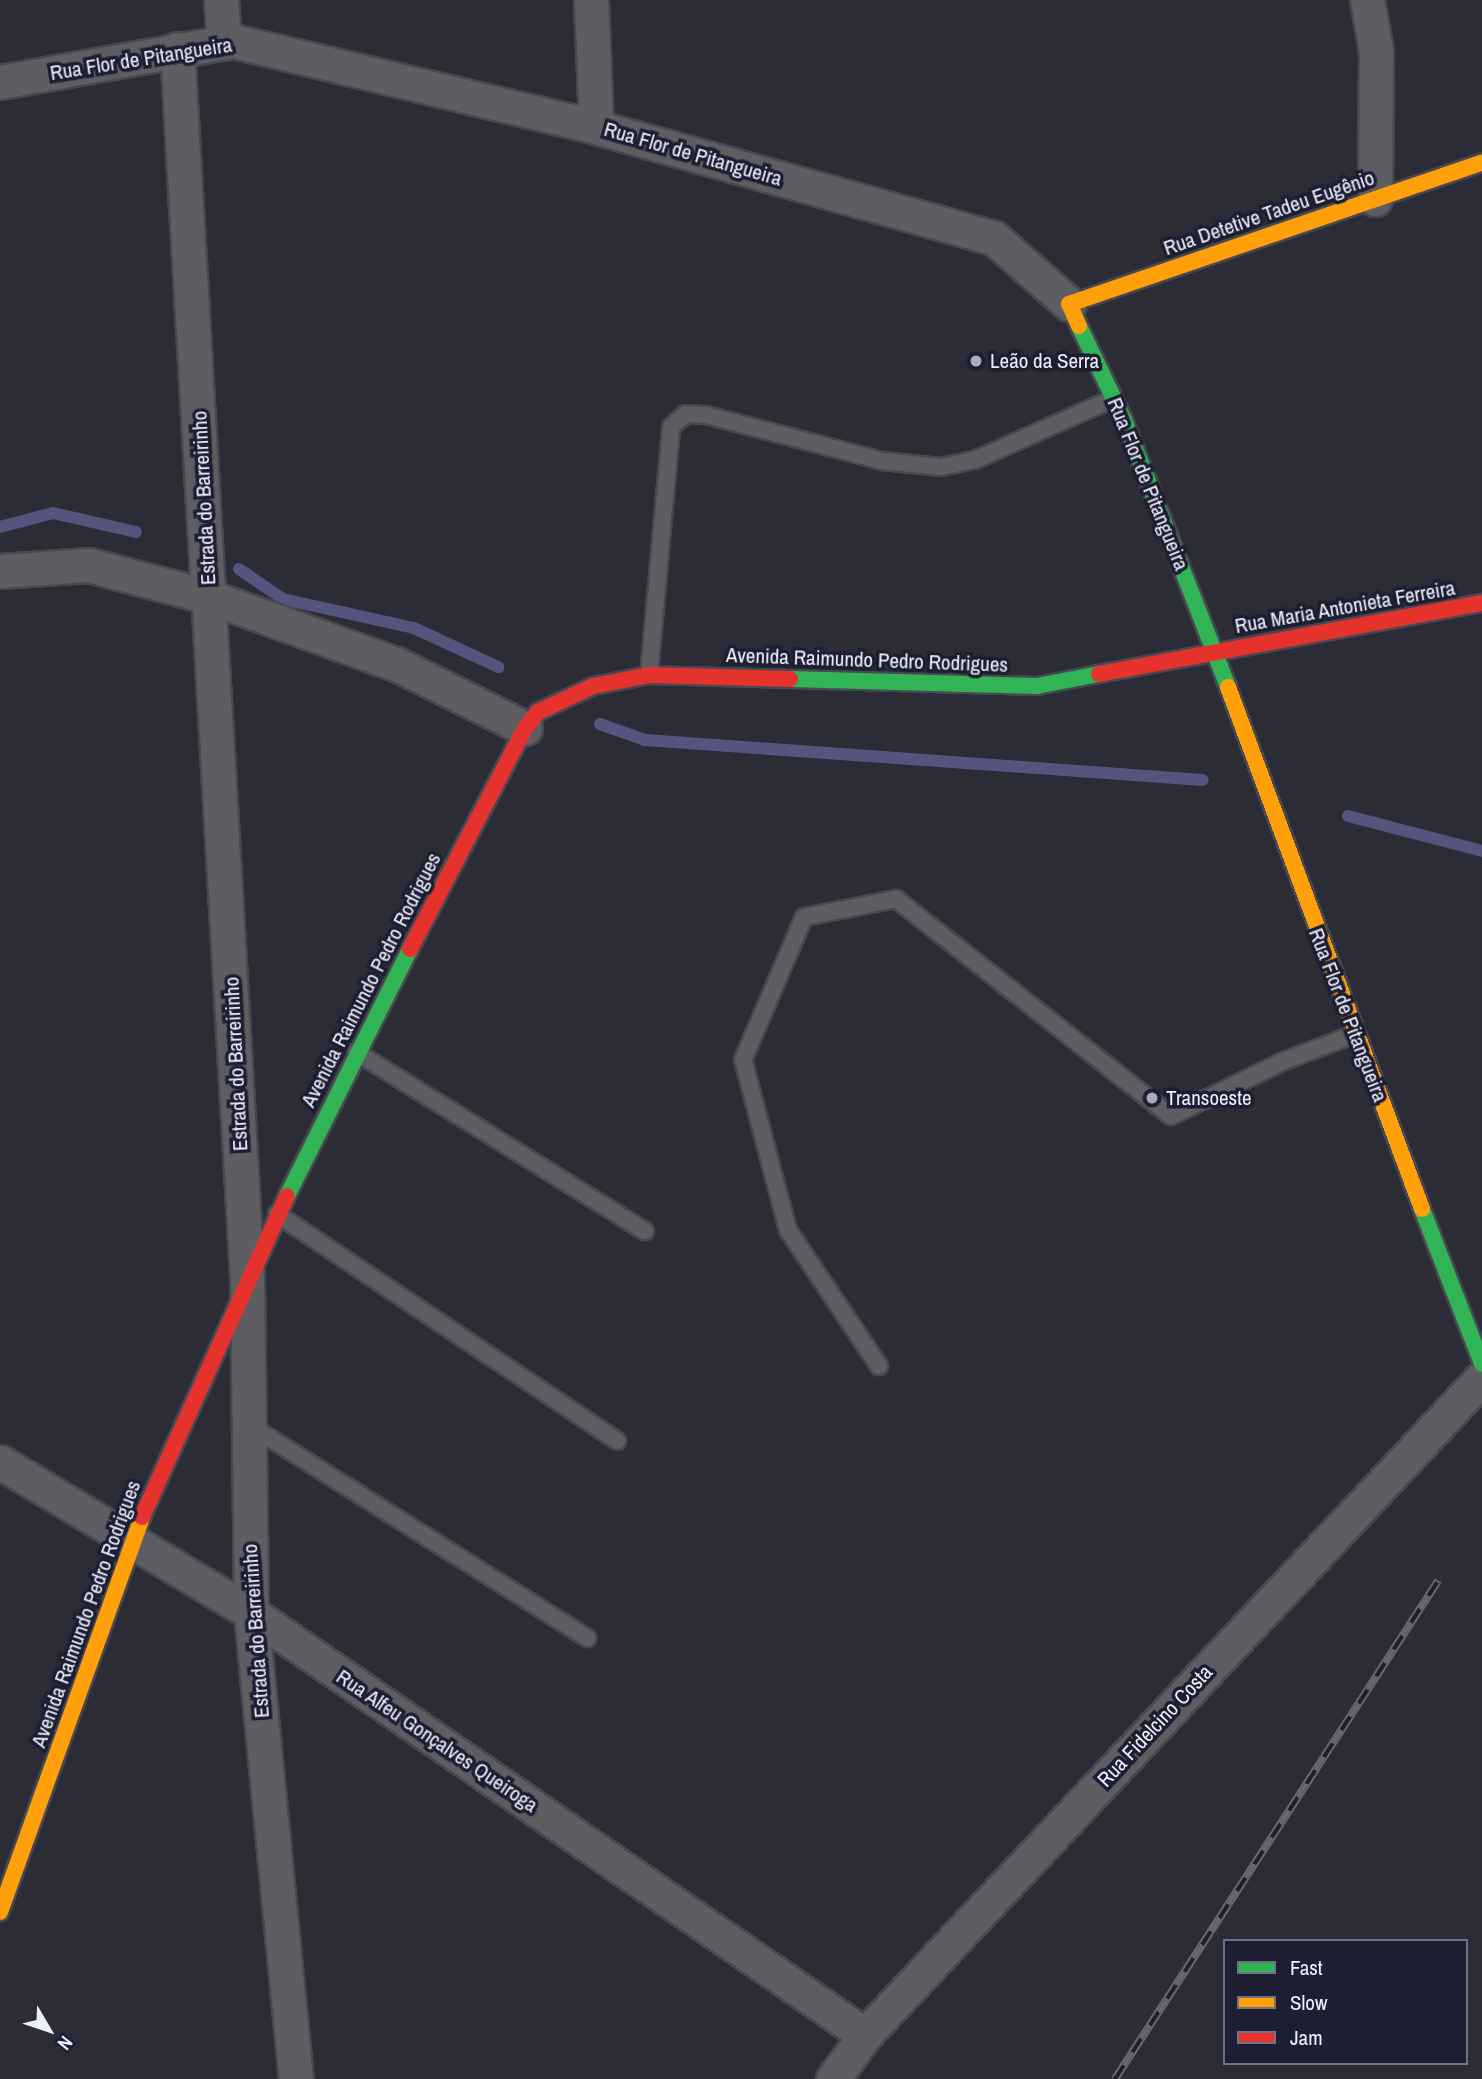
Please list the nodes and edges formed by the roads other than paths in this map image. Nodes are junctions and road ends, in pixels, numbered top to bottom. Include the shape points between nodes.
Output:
1 (221, 0) edge
2 (591, 0) edge
3 (1367, 0) edge
4 (224, 43) junction
5 (177, 49) junction
6 (0, 82) edge
7 (596, 127) junction
8 (1482, 163) edge
9 (1375, 199) junction
10 (1069, 304) junction
11 (1114, 397) junction
12 (0, 571) edge
13 (210, 597) junction
14 (1482, 603) edge
15 (1215, 652) junction
16 (649, 675) junction
17 (525, 728) junction
18 (1354, 1034) junction
19 (356, 1052) junction
20 (277, 1214) junction
21 (645, 1231) dead end
22 (247, 1279) junction
23 (1482, 1364) edge
24 (879, 1366) dead end
25 (1482, 1378) edge
26 (249, 1425) junction
27 (617, 1441) dead end
28 (0, 1462) edge
29 (130, 1544) junction
30 (251, 1613) junction
31 (587, 1638) dead end
32 (0, 1912) edge
33 (865, 2035) junction
34 (296, 2079) edge
35 (833, 2079) edge

1 - 4 street
2 - 7 street
3 - 9 street via 1376,51
4 - 5 street, Rua Flor de Pitangueira
4 - 7 street, Rua Flor de Pitangueira
5 - 6 street, Rua Flor de Pitangueira
5 - 13 street, Estrada do Barreirinho
7 - 10 street, Rua Flor de Pitangueira via 994,238
8 - 9 street, Rua Detetive Tadeu Eugênio
9 - 10 street, Rua Detetive Tadeu Eugênio
10 - 11 street, Rua Flor de Pitangueira
11 - 15 street, Rua Flor de Pitangueira
11 - 16 lane via 975,460 941,467 882,461 706,415 686,414 671,428
12 - 13 street via 89,565
13 - 17 street via 396,664
13 - 22 street, Estrada do Barreirinho
14 - 15 street, Rua Maria Antonieta Ferreira
15 - 16 street, Avenida Raimundo Pedro Rodrigues via 1037,686
15 - 18 street, Rua Flor de Pitangueira
16 - 17 street, Avenida Raimundo Pedro Rodrigues via 593,686 538,712
17 - 19 street, Avenida Raimundo Pedro Rodrigues
18 - 23 street, Rua Flor de Pitangueira
18 - 24 lane via 1284,1061 1171,1116 896,899 804,917 743,1060 788,1230
19 - 20 street, Avenida Raimundo Pedro Rodrigues
19 - 21 lane
20 - 22 street, Avenida Raimundo Pedro Rodrigues
20 - 27 lane
22 - 26 street, Estrada do Barreirinho
22 - 29 street, Avenida Raimundo Pedro Rodrigues
25 - 33 street, Rua Fidelcino Costa
26 - 30 street, Estrada do Barreirinho
26 - 31 lane
28 - 29 street, Rua Alfeu Gonçalves Queiroga
29 - 30 street, Rua Alfeu Gonçalves Queiroga
29 - 32 street, Avenida Raimundo Pedro Rodrigues
30 - 33 street, Rua Alfeu Gonçalves Queiroga
30 - 34 street, Estrada do Barreirinho
33 - 35 street, Rua Fidelcino Costa

